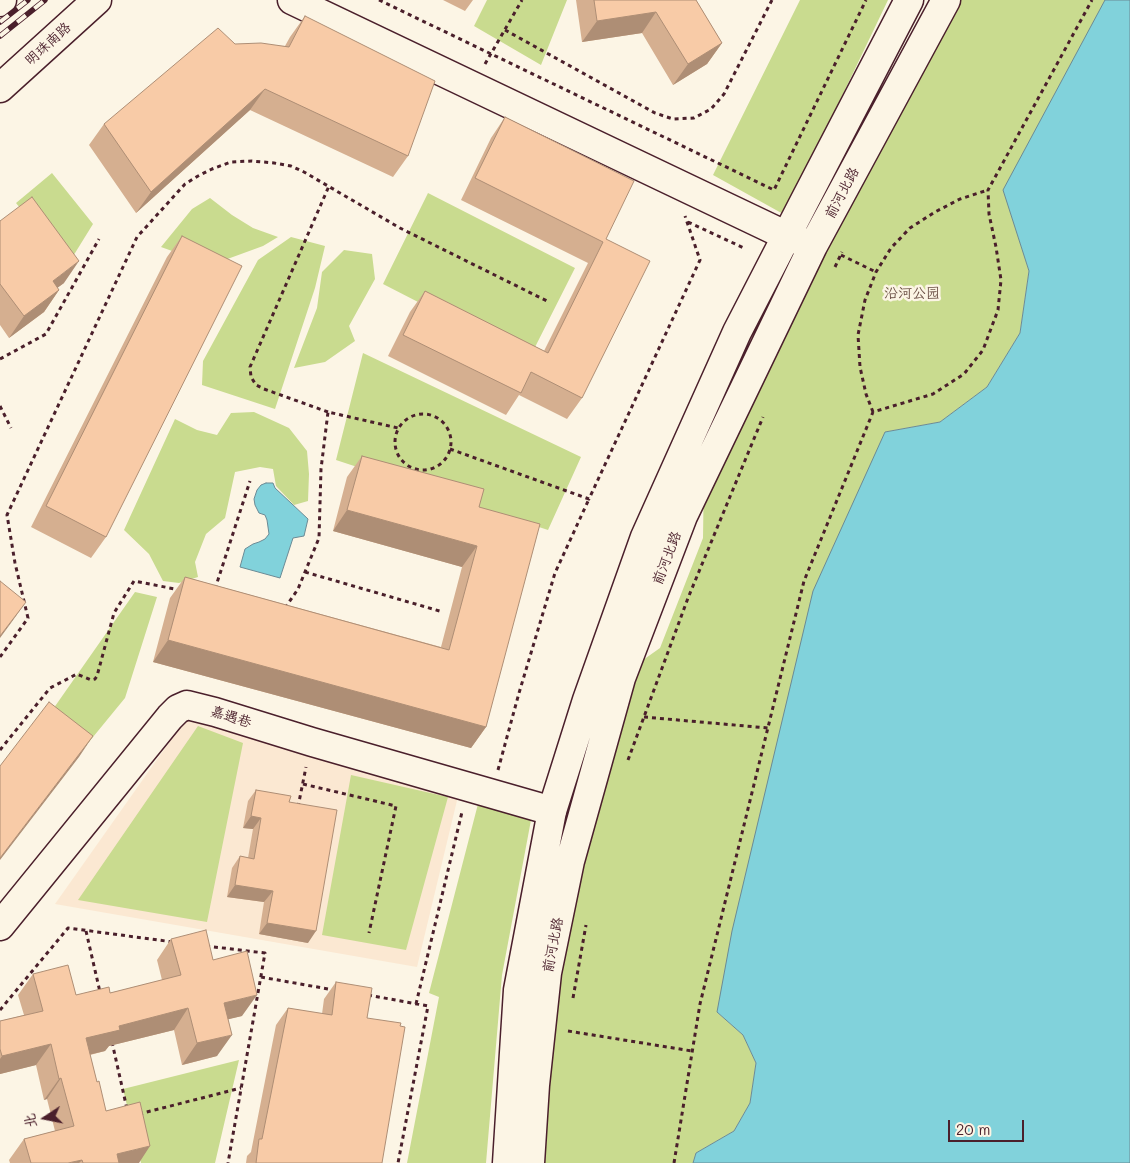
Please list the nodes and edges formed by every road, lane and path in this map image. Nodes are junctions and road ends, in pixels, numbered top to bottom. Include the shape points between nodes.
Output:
1 (97, 0) edge
2 (292, 0) edge
3 (379, 0) edge
4 (522, 0) edge
5 (772, 0) edge
6 (866, 0) edge
7 (909, 0) edge
8 (946, 0) edge
9 (1092, 0) edge
10 (505, 30) junction
11 (491, 54) junction
12 (472, 86) junction
13 (0, 88) edge
14 (329, 186) junction
15 (988, 190) junction
16 (684, 212) dead end
17 (687, 222) junction
18 (787, 236) junction
19 (99, 239) dead end
20 (813, 246) junction
21 (845, 246) dead end
22 (746, 249) dead end
23 (841, 255) junction
24 (833, 271) dead end
25 (876, 272) junction
26 (547, 301) dead end
27 (0, 359) edge
28 (0, 406) edge
29 (328, 412) junction
30 (872, 412) junction
31 (764, 415) dead end
32 (11, 428) dead end
33 (398, 428) junction
34 (450, 450) junction
35 (250, 482) dead end
36 (589, 499) junction
37 (305, 572) junction
38 (182, 591) edge
39 (212, 597) edge
40 (284, 611) edge
41 (443, 612) dead end
42 (0, 657) edge
43 (644, 717) junction
44 (768, 728) junction
45 (312, 742) junction
46 (0, 750) edge
47 (628, 761) dead end
48 (303, 784) junction
49 (480, 790) junction
50 (552, 811) junction
51 (297, 812) edge
52 (588, 917) dead end
53 (0, 926) edge
54 (86, 930) junction
55 (369, 933) dead end
56 (180, 942) edge
57 (199, 945) edge
58 (261, 977) junction
59 (339, 990) edge
60 (101, 996) edge
61 (368, 996) edge
62 (572, 1002) dead end
63 (416, 1004) junction
64 (0, 1010) edge
65 (567, 1031) dead end
66 (110, 1033) edge
67 (692, 1051) junction
68 (241, 1088) junction
69 (138, 1114) edge
70 (129, 1117) edge
71 (228, 1163) edge
72 (398, 1163) edge
73 (507, 1163) edge
74 (530, 1163) edge
75 (674, 1163) edge

1 - 13 main road, 明珠南路
2 - 12 main road
3 - 11 path
4 - 10 path
5 - 10 path via 724,94 711,109 694,118 673,119 655,113
6 - 11 path via 774,190
7 - 18 main road, 前河北路
8 - 20 main road, 前河北路
9 - 15 path
10 - 11 path
11 - 12 path
12 - 18 main road
14 - 26 path via 400,228
14 - 29 path via 250,367 251,377 264,389
14 - 42 path via 291,166 231,162 212,168 185,184 137,237 7,515 28,618
15 - 25 path via 960,199 910,228 891,248
15 - 30 path via 1001,280 998,310 983,350 964,374 933,394
16 - 17 path
17 - 22 path
17 - 36 path via 700,260
18 - 20 main road
18 - 50 main road, 前河北路 via 738,332 644,537 586,700
19 - 27 path via 46,334
20 - 74 main road, 前河北路 via 683,516 621,678 570,861 546,973
21 - 23 path
23 - 24 path
23 - 25 path
25 - 30 path via 865,300 858,335 860,367
28 - 32 path
29 - 33 path
29 - 37 path via 321,468 319,538
30 - 44 path via 804,581
31 - 43 path via 688,598
33 - 34 path via 411,416 429,414 449,431
33 - 34 path via 395,446 404,462 412,468 431,469 439,465
34 - 36 path
35 - 39 path
36 - 49 path via 555,573 520,692
37 - 40 path
37 - 41 path
38 - 46 path via 134,581 114,613 95,679 77,674 50,688
43 - 44 path
43 - 47 path
44 - 67 path via 700,1004
45 - 48 path
45 - 49 main road, 嘉遇巷
45 - 53 main road, 嘉遇巷 via 197,707 187,705 178,709
48 - 51 path
48 - 55 path via 396,806
49 - 50 main road, 嘉遇巷
49 - 63 path
50 - 73 main road, 前河北路 via 518,990
52 - 62 path
54 - 56 path
54 - 60 path
54 - 64 path via 68,928
57 - 58 path via 265,953
58 - 59 path
58 - 68 path
61 - 63 path
63 - 72 path via 428,1006
65 - 67 path
66 - 70 path
67 - 75 path
68 - 69 path
68 - 71 path

